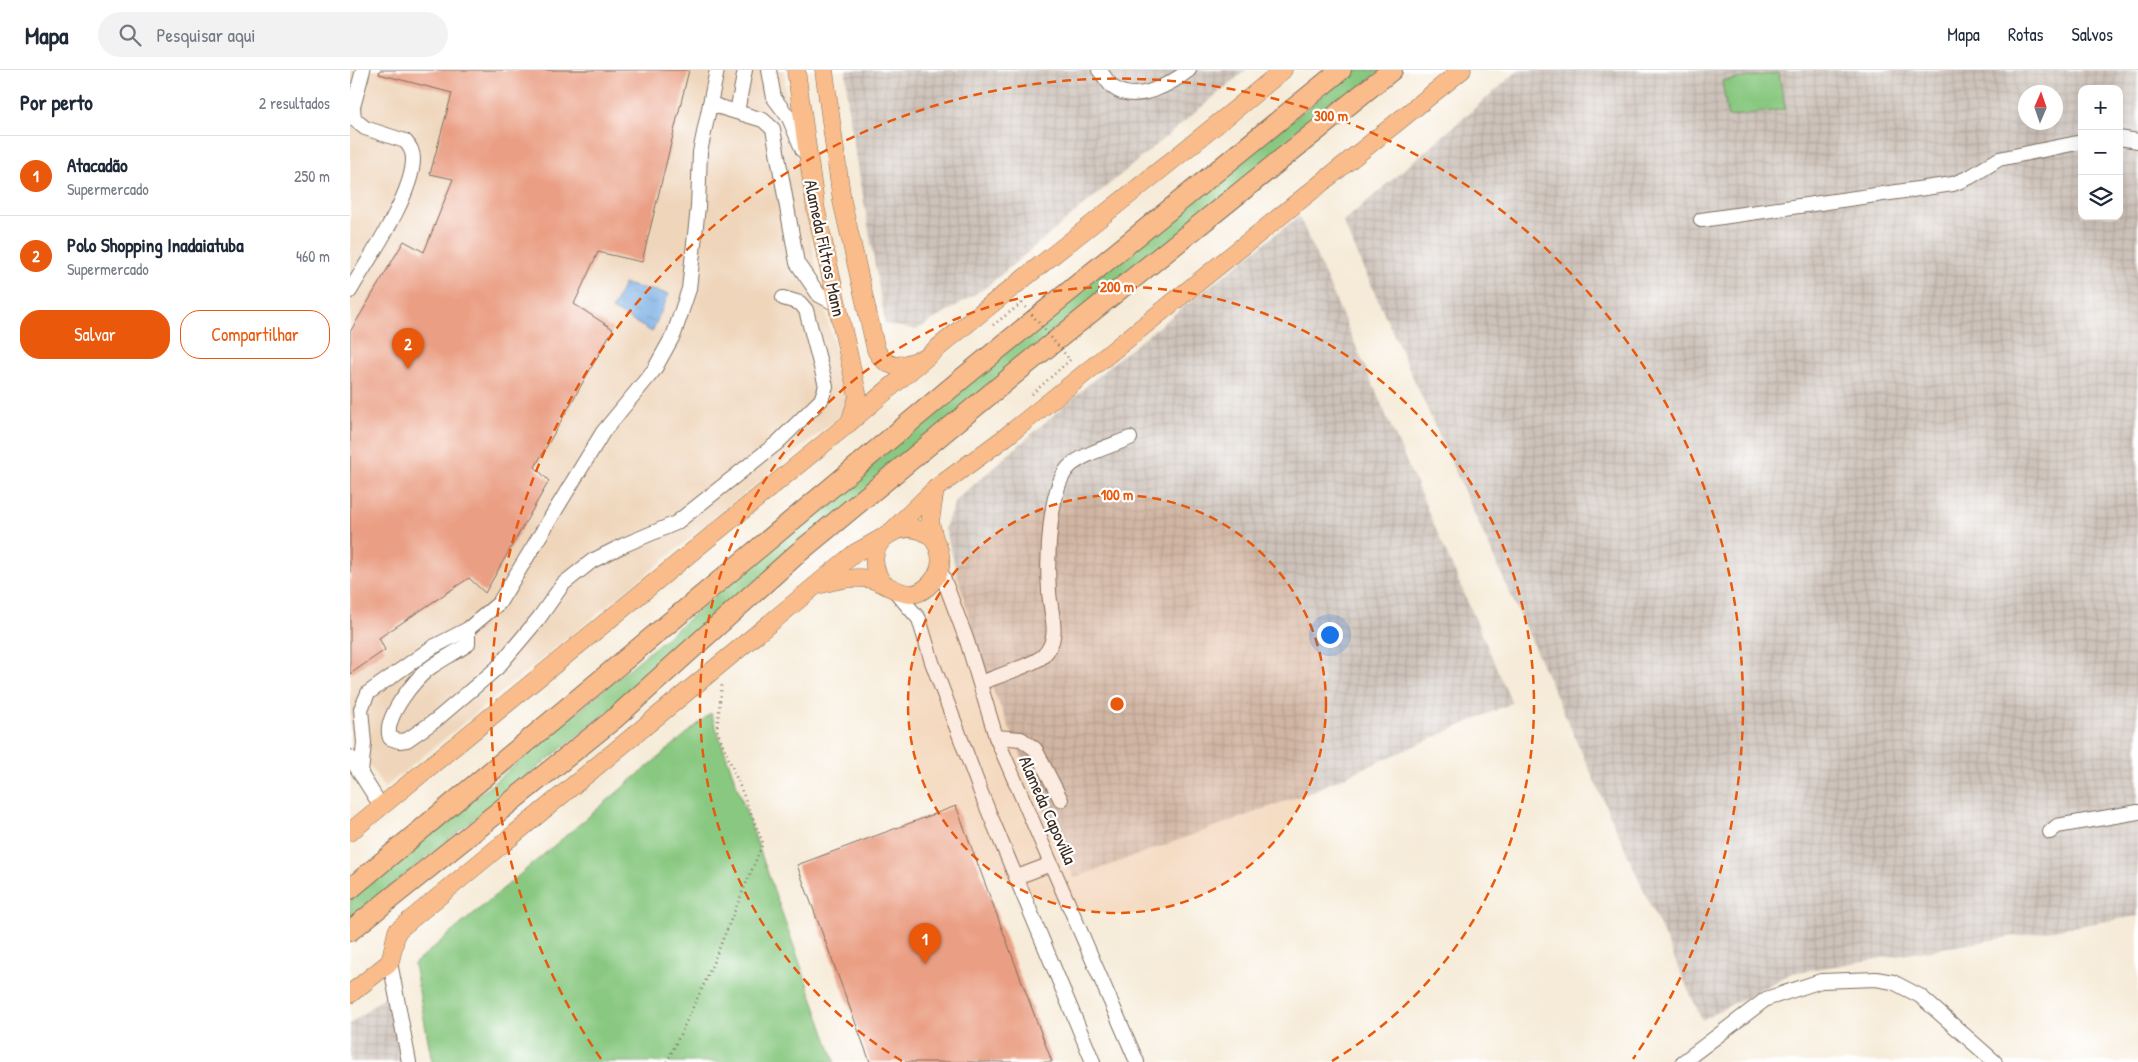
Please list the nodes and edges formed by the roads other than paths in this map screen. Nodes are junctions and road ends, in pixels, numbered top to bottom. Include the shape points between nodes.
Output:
1 (362, 70) edge
2 (717, 70) edge
3 (745, 70) edge
4 (769, 70) edge
5 (796, 70) edge
6 (824, 70) edge
7 (1099, 70) edge
8 (1189, 70) edge
9 (1283, 70) edge
10 (1341, 70) edge
11 (1392, 70) edge
12 (1462, 70) edge
13 (710, 104) junction
14 (737, 112) junction
15 (2123, 139) edge
16 (2138, 141) edge
17 (2078, 143) edge
18 (807, 159) junction
19 (842, 201) junction
20 (816, 210) junction
21 (1701, 220) dead end
22 (350, 291) edge
23 (783, 298) dead end
24 (836, 304) junction
25 (922, 359) junction
26 (849, 423) junction
27 (1130, 438) dead end
28 (936, 489) junction
29 (889, 534) junction
30 (935, 542) junction
31 (940, 568) junction
32 (814, 586) junction
33 (889, 587) junction
34 (468, 629) junction
35 (980, 683) junction
36 (356, 708) edge
37 (996, 737) junction
38 (350, 757) edge
39 (361, 773) junction
40 (1061, 800) dead end
41 (381, 806) junction
42 (2138, 812) edge
43 (350, 832) edge
44 (2050, 832) dead end
45 (1051, 864) junction
46 (1017, 877) junction
47 (350, 889) edge
48 (350, 931) edge
49 (390, 962) junction
50 (350, 994) edge
51 (409, 1062) edge
52 (1093, 1062) edge
53 (1136, 1062) edge
54 (1683, 1062) edge
55 (1995, 1062) edge

1 - 22 street via 353,107 354,119 365,128 405,141 410,146 413,159 400,203
2 - 13 street
3 - 14 street
4 - 18 street via 774,98 789,118
5 - 18 main road, Alameda Filtros Mann
6 - 19 main road, Alameda Filtros Mann
7 - 8 street via 1115,88 1129,93 1149,92
9 - 25 main road
10 - 47 highway via 964,376
11 - 48 highway via 798,553 614,719
12 - 28 main road via 1003,439
13 - 14 street
13 - 34 street via 700,152 689,290 674,334 654,370 603,432 499,603
14 - 24 street via 763,120 773,128 797,263 819,295
15 - 16 street
17 - 21 street via 1999,159 1953,184
18 - 20 main road, Alameda Filtros Mann
19 - 20 main road
19 - 25 main road, Alameda Filtros Mann via 876,350 882,360 891,365 901,366
20 - 24 main road, Alameda Filtros Mann
23 - 34 street via 800,303 806,310 826,386 821,400 777,443 676,523 592,561 570,578 497,668 415,734 399,741 390,738 390,718 422,675 468,644
24 - 26 main road, Alameda Filtros Mann via 858,397
25 - 26 main road
26 - 41 main road
27 - 35 street via 1070,466 1058,485 1049,541 1049,592 1055,628 1051,645 1042,657
28 - 29 main road
28 - 30 main road via 930,522
29 - 30 main road via 908,528 928,535
29 - 32 main road via 855,553
29 - 33 main road via 882,540 874,558 875,567
30 - 31 main road
31 - 33 main road via 936,577 914,593
31 - 35 street, Alameda Capovilla
32 - 33 main road via 854,577
32 - 49 main road via 397,931
33 - 46 street via 919,619 983,798
34 - 36 street via 433,648 368,693
35 - 37 street, Alameda Capovilla
36 - 39 street via 364,743
37 - 40 street via 1021,739 1035,749
37 - 45 street, Alameda Capovilla
38 - 39 street
39 - 41 street
41 - 43 main road
42 - 44 street via 2057,826
45 - 46 street
45 - 53 street, Alameda Capovilla
46 - 52 street
49 - 50 main road
49 - 51 street
54 - 55 street via 1766,1000 1821,981 1876,979 1893,982 1920,996

